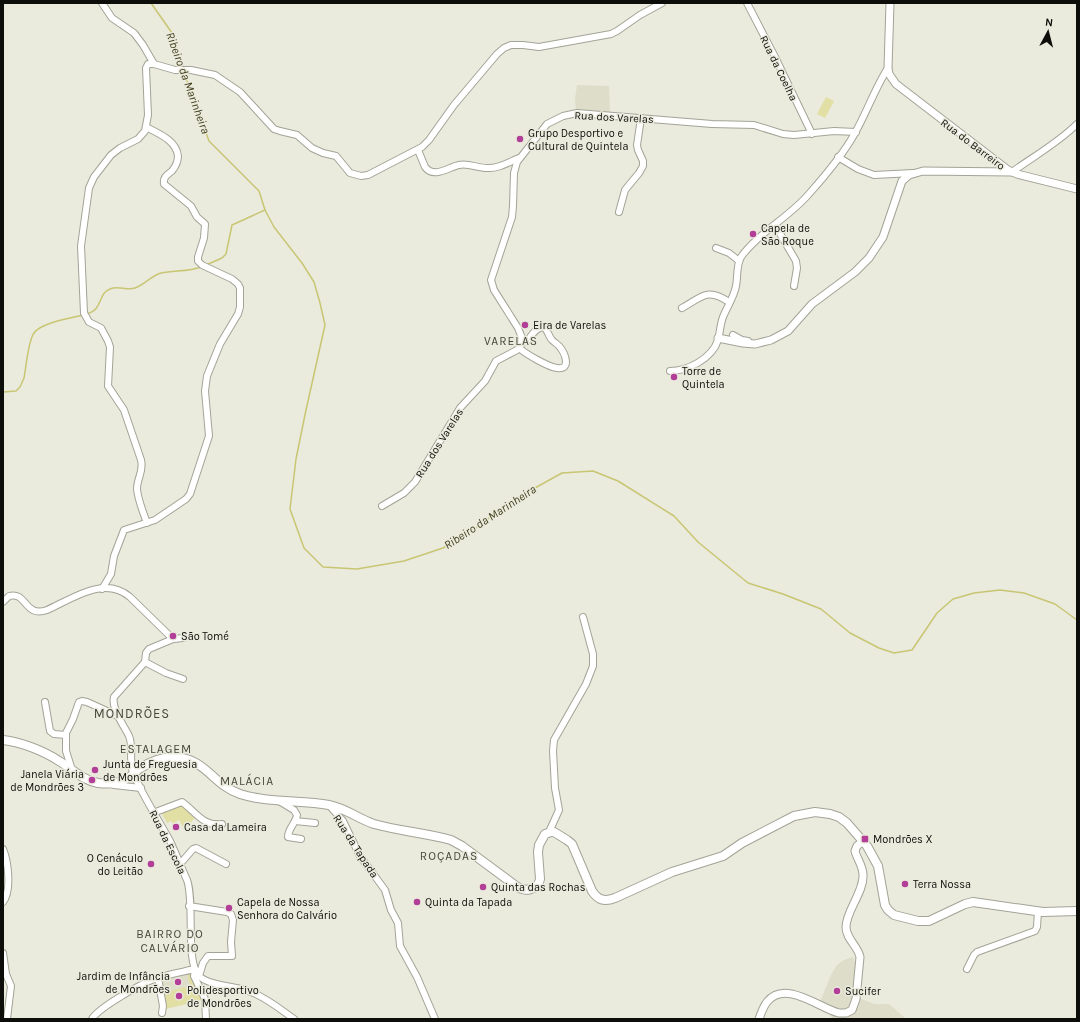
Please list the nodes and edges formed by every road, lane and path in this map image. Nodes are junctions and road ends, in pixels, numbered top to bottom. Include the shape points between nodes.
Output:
1 (102, 3) edge
2 (662, 3) edge
3 (747, 3) edge
4 (890, 4) edge
5 (154, 64) junction
6 (888, 68) junction
7 (641, 118) junction
8 (1077, 124) edge
9 (146, 127) junction
10 (856, 132) junction
11 (812, 134) junction
12 (418, 150) junction
13 (838, 157) junction
14 (520, 158) junction
15 (1012, 172) junction
16 (913, 173) junction
17 (1077, 189) edge
18 (619, 212) dead end
19 (775, 225) junction
20 (716, 248) dead end
21 (739, 261) junction
22 (794, 286) dead end
23 (729, 302) junction
24 (682, 308) dead end
25 (733, 335) dead end
26 (718, 338) junction
27 (774, 338) junction
28 (522, 340) junction
29 (519, 348) junction
30 (670, 371) dead end
31 (382, 506) dead end
32 (147, 523) junction
33 (102, 589) junction
34 (3, 602) edge
35 (583, 617) dead end
36 (182, 638) dead end
37 (173, 640) junction
38 (145, 662) junction
39 (183, 679) dead end
40 (45, 702) dead end
41 (120, 717) junction
42 (66, 734) junction
43 (3, 740) edge
44 (72, 771) junction
45 (133, 774) junction
46 (103, 783) junction
47 (141, 788) junction
48 (278, 801) junction
49 (329, 805) junction
50 (153, 813) junction
51 (296, 813) junction
52 (295, 821) junction
53 (307, 822) junction
54 (315, 823) dead end
55 (222, 824) dead end
56 (549, 832) junction
57 (301, 839) dead end
58 (863, 841) junction
59 (3, 849) edge
60 (180, 864) junction
61 (226, 864) dead end
62 (3, 902) edge
63 (189, 906) junction
64 (1038, 911) junction
65 (1077, 911) edge
66 (3, 953) edge
67 (195, 969) junction
68 (967, 969) dead end
69 (199, 976) junction
70 (158, 978) junction
71 (162, 1013) dead end
72 (6, 1019) edge
73 (92, 1019) edge
74 (206, 1019) edge
75 (294, 1019) edge
76 (435, 1019) edge
77 (759, 1019) edge

1 - 5 street via 112,18 134,33
2 - 12 street via 611,34 539,47 511,45 504,48 456,103 428,142
3 - 11 street, Rua da Coelha
4 - 6 street
5 - 9 street via 149,63 146,66
5 - 12 street via 216,76 240,92 273,128 298,136 309,147 321,153 336,156 351,174 367,175
6 - 10 street
6 - 15 street, Rua do Barreiro via 892,79 900,88
7 - 11 street, Rua dos Varelas via 754,125 784,134
7 - 14 street, Rua dos Varelas via 577,113 563,116 544,127
7 - 18 street via 638,150 643,166 626,188
8 - 15 street via 1054,145
9 - 32 street via 139,138 111,155 89,186 81,248 84,314 90,323 101,328 109,344 108,386 124,410 142,462 137,488
9 - 32 street via 171,141 176,147 177,164 166,176 164,183 191,207 205,225 199,262 232,279 240,290 239,310 220,344 207,376 205,388 209,436 191,492 186,499 165,514
10 - 11 street, Rua dos Varelas
10 - 13 street
12 - 14 street via 425,168 432,172 444,171 460,164 492,168
13 - 16 street via 874,175
13 - 19 street via 804,200
14 - 28 street, Rua dos Varelas via 514,173 512,217 491,280 494,290 516,324
15 - 16 street
15 - 17 street, Rua do Barreiro
16 - 27 street via 900,184 885,232 869,258 855,272 812,304 788,330
19 - 21 street
19 - 22 street via 796,260
20 - 21 street via 729,253
21 - 23 street via 736,287
23 - 24 street via 719,295 712,294
23 - 26 street
25 - 27 street via 747,341 766,341
26 - 27 street via 749,344
26 - 30 street via 718,342 708,355 698,363 682,370
28 - 29 street
28 - 29 street via 528,340 536,330 544,327 562,350 566,364 558,368 547,366
29 - 31 street, Rua dos Varelas via 496,361 485,381 460,408 415,482 404,493
32 - 33 street via 123,531 113,558 111,574
33 - 34 street via 89,590 42,612 30,609 17,595 9,596
33 - 37 street via 124,592
35 - 56 street via 593,654 593,666 586,684 554,740 555,788 559,810
36 - 37 street
37 - 38 street via 149,649
38 - 39 street
38 - 41 street via 114,697 113,704
40 - 42 street via 50,731 55,734
41 - 42 street via 80,701
41 - 45 street via 130,741
42 - 44 street via 66,751
43 - 44 main road via 21,743 39,751
44 - 46 main road via 86,779
45 - 46 main road via 120,782
45 - 47 street, Rua da Escola
45 - 48 main road via 156,760 183,758 197,762 221,784 235,792
46 - 47 street
47 - 50 street, Rua da Escola
48 - 49 main road
48 - 51 street
49 - 56 main road via 376,824 455,841 523,890 539,884 538,846 544,835
49 - 76 street, Rua da Tapada via 343,821 360,856 385,890 398,922 400,946 418,977
50 - 55 street via 182,802 204,821 213,825
50 - 60 street, Rua da Escola
51 - 52 street
51 - 53 street
52 - 53 street
52 - 57 street via 288,830 288,837
53 - 54 street
56 - 58 main road via 571,843 592,892 597,898 605,901 672,872 723,856 742,842 802,814 818,812 839,817
58 - 64 main road via 877,864 885,905 896,916 929,921 973,902
58 - 77 street via 855,851 862,868 863,880 846,926 848,936 860,957 856,999 852,1010 846,1014 841,1013 798,995 784,994 768,1000
59 - 62 street via 8,888
60 - 61 street via 196,848
60 - 63 street, Rua da Escola via 188,886
63 - 67 street, Rua da Escola
63 - 69 street via 228,913 233,918 230,942 232,956 208,956
64 - 65 main road
64 - 68 street via 1035,931 975,953
66 - 72 street via 11,988
67 - 69 street
67 - 70 street
67 - 74 street, Rua da Escola via 194,975 205,999
69 - 75 street via 210,982 238,987 256,994
70 - 71 street
70 - 73 street via 109,1004

